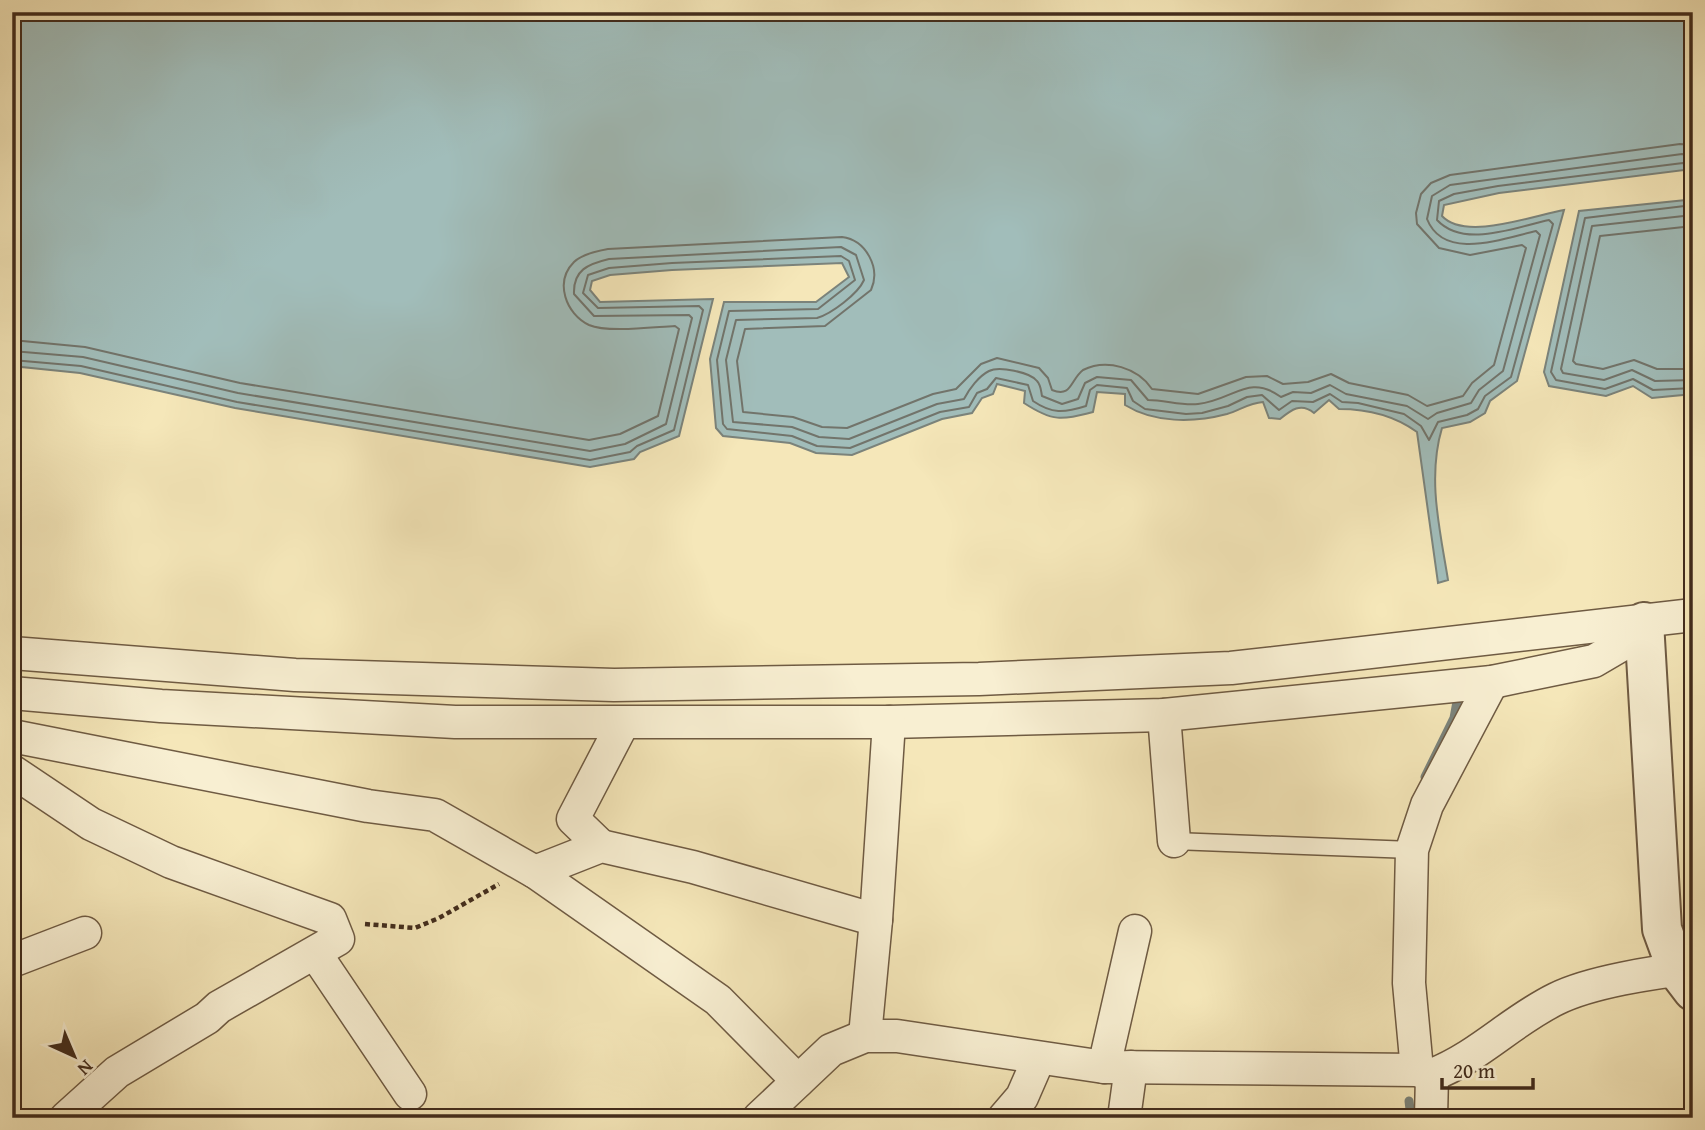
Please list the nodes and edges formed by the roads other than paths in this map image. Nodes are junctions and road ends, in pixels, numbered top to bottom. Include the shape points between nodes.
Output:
1 (1693, 615) edge
2 (1644, 622) junction
3 (12, 653) edge
4 (87, 660) junction
5 (979, 678) junction
6 (1492, 682) junction
7 (12, 684) edge
8 (12, 693) edge
9 (1164, 715) junction
10 (896, 722) junction
11 (623, 723) junction
12 (12, 736) edge
13 (12, 771) edge
14 (1174, 841) joint
15 (601, 846) junction
16 (1405, 850) junction
17 (531, 870) junction
18 (876, 920) junction
19 (1135, 931) dead end
20 (85, 933) dead end
21 (325, 943) junction
22 (12, 961) edge
23 (1687, 976) edge
24 (864, 1036) junction
25 (1040, 1058) junction
26 (1118, 1067) junction
27 (1425, 1073) junction
28 (798, 1081) junction
29 (410, 1094) dead end
30 (66, 1118) edge
31 (759, 1118) edge
32 (1004, 1118) edge
33 (1124, 1118) edge
34 (1431, 1118) edge

1 - 2 street
2 - 5 street via 1231,668
2 - 6 street via 1623,644 1594,661
2 - 23 street via 1662,929
3 - 4 street
4 - 5 street via 295,675 614,685
4 - 7 street
5 - 10 street via 977,692
6 - 9 street
6 - 16 street
8 - 11 street via 455,722
9 - 10 street
9 - 14 street
10 - 11 street
10 - 18 street
11 - 15 street via 573,819
12 - 17 street via 435,815
13 - 21 street via 91,824 171,862 330,919
14 - 16 lane
15 - 17 street
15 - 18 street via 693,867
16 - 27 street via 1409,983
17 - 28 street via 718,1000
18 - 24 street
19 - 26 street
20 - 22 street
21 - 29 street
21 - 30 street via 117,1072
23 - 27 street via 1651,972 1559,997 1463,1063
24 - 25 street via 897,1036
24 - 28 street via 831,1050
25 - 26 street
25 - 32 street via 1022,1097
26 - 27 street
26 - 33 street
27 - 34 street
28 - 31 street

